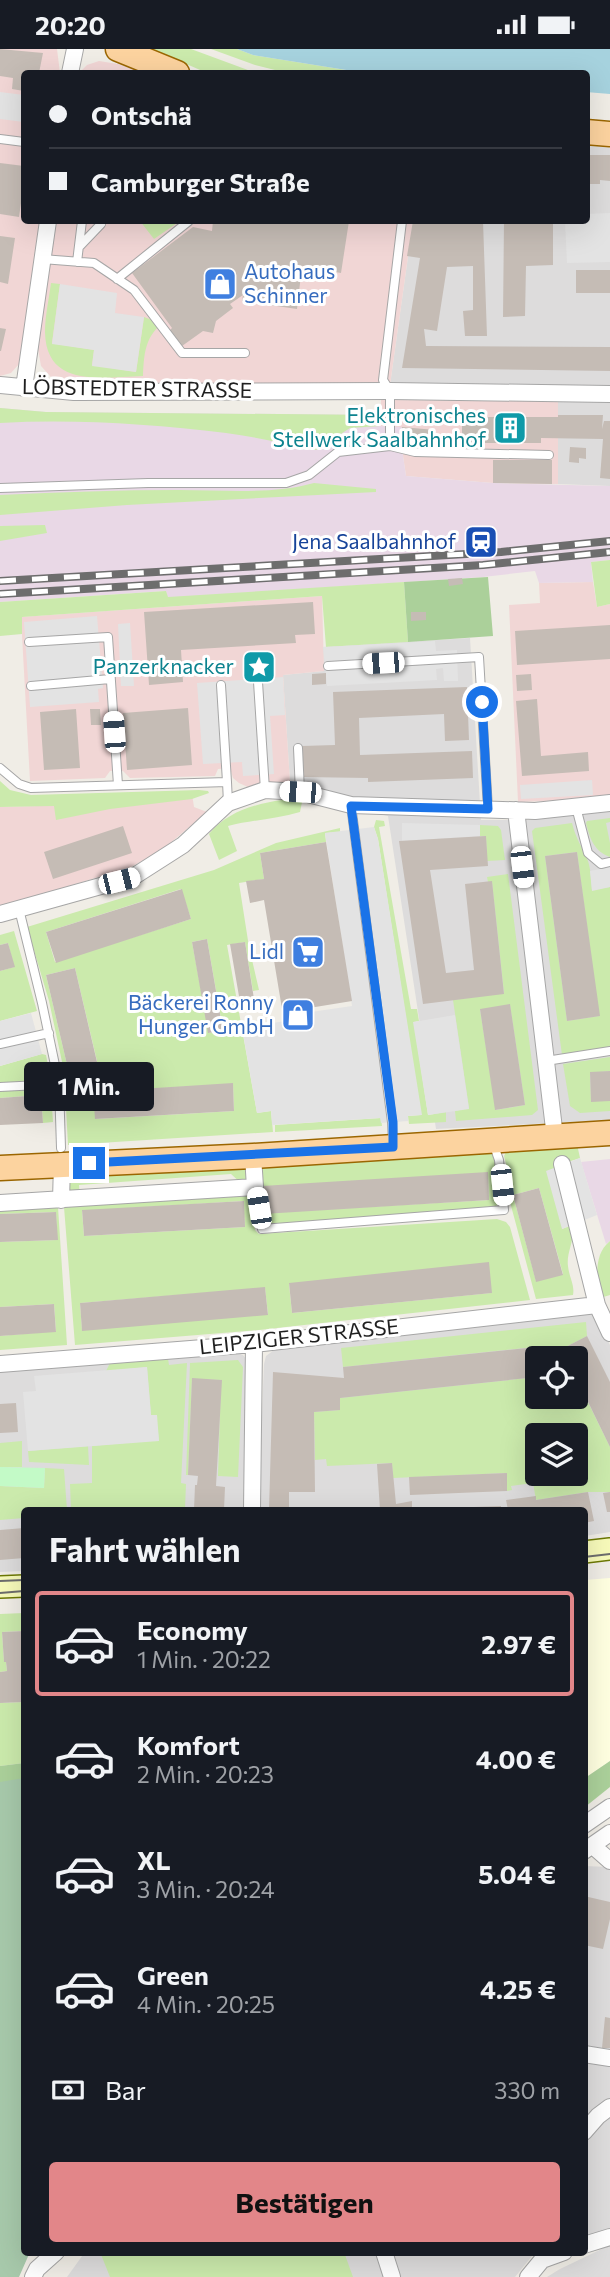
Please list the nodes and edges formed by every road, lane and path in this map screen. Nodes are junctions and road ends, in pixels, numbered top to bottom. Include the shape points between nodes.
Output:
1 (75, 49) edge
2 (118, 49) edge
3 (71, 70) edge
4 (170, 70) edge
5 (590, 132) edge
6 (610, 134) edge
7 (0, 139) edge
8 (21, 142) edge
9 (48, 224) edge
10 (82, 224) edge
11 (101, 224) dead end
12 (185, 224) edge
13 (402, 224) edge
14 (78, 247) junction
15 (42, 259) junction
16 (77, 262) junction
17 (117, 279) junction
18 (245, 353) dead end
19 (0, 385) edge
20 (24, 388) junction
21 (390, 391) junction
22 (610, 394) edge
23 (390, 446) junction
24 (550, 454) dead end
25 (0, 488) edge
26 (29, 642) dead end
27 (328, 666) dead end
28 (110, 679) junction
29 (257, 682) dead end
30 (221, 685) dead end
31 (31, 686) dead end
32 (299, 748) dead end
33 (0, 768) edge
34 (227, 782) junction
35 (118, 785) junction
36 (265, 790) junction
37 (300, 792) junction
38 (228, 803) junction
39 (610, 803) edge
40 (351, 806) junction
41 (576, 807) junction
42 (488, 809) junction
43 (516, 810) junction
44 (610, 862) edge
45 (19, 909) junction
46 (0, 915) edge
47 (49, 1033) junction
48 (0, 1044) edge
49 (610, 1051) edge
50 (546, 1061) junction
51 (58, 1084) junction
52 (0, 1087) edge
53 (610, 1133) edge
54 (555, 1137) junction
55 (492, 1140) junction
56 (393, 1147) junction
57 (62, 1156) junction
58 (253, 1156) junction
59 (562, 1164) dead end
60 (0, 1168) edge
61 (256, 1187) junction
62 (61, 1200) junction
63 (0, 1203) edge
64 (597, 1305) junction
65 (610, 1333) edge
66 (254, 1343) junction
67 (0, 1364) edge
68 (253, 1507) edge
69 (610, 1549) edge
70 (588, 1552) edge
71 (21, 1586) edge
72 (0, 1587) edge
73 (610, 1807) edge
74 (588, 1822) edge
75 (610, 1833) edge
76 (589, 1848) edge
77 (610, 1861) edge
78 (588, 2055) edge
79 (610, 2058) edge
80 (610, 2107) edge
81 (588, 2127) edge
82 (610, 2237) edge
83 (588, 2244) edge
84 (52, 2256) edge
85 (385, 2256) edge
86 (543, 2256) edge
87 (33, 2277) edge
88 (392, 2277) edge
89 (528, 2277) edge

1 - 3 street
2 - 4 main road
5 - 6 main road
7 - 8 lane
9 - 15 street
10 - 14 lane
11 - 14 lane
12 - 17 lane
13 - 21 lane via 383,380
14 - 16 lane
15 - 16 lane
15 - 20 street
16 - 17 lane via 94,263
17 - 18 lane via 134,290 181,353
19 - 20 street, LÖBSTEDTER STRASSE
20 - 21 street, LÖBSTEDTER STRASSE via 74,392
21 - 22 street, LÖBSTEDTER STRASSE
21 - 23 lane
23 - 24 lane via 415,451
23 - 25 lane via 338,452 309,475 286,483
26 - 28 lane via 108,637
27 - 42 lane via 479,657
28 - 31 lane
28 - 35 lane
29 - 36 lane
30 - 34 lane
32 - 37 lane
33 - 35 lane via 31,788
34 - 35 lane
34 - 38 lane
36 - 37 street
36 - 38 street
37 - 40 street
38 - 45 street via 183,845 133,877
39 - 41 street
40 - 42 street
40 - 56 lane
41 - 43 street
41 - 44 lane via 588,853 601,864
42 - 43 street
43 - 50 street
45 - 46 street
45 - 47 lane
47 - 48 lane
47 - 51 lane
49 - 50 lane
50 - 54 street
51 - 52 lane
51 - 57 lane
53 - 54 main road
54 - 55 main road
55 - 56 main road
55 - 61 lane via 499,1160 504,1210 262,1229
56 - 58 main road
57 - 58 main road
57 - 60 main road
57 - 62 street
58 - 61 street
59 - 64 street
61 - 62 street
62 - 63 street
64 - 65 street
64 - 66 street, LEIPZIGER STRASSE
66 - 67 street, LEIPZIGER STRASSE
66 - 68 street
69 - 70 street
71 - 72 street
73 - 74 street
75 - 76 street
76 - 77 street
78 - 79 street
80 - 81 street
82 - 83 street
84 - 87 street
85 - 88 street
86 - 89 street

